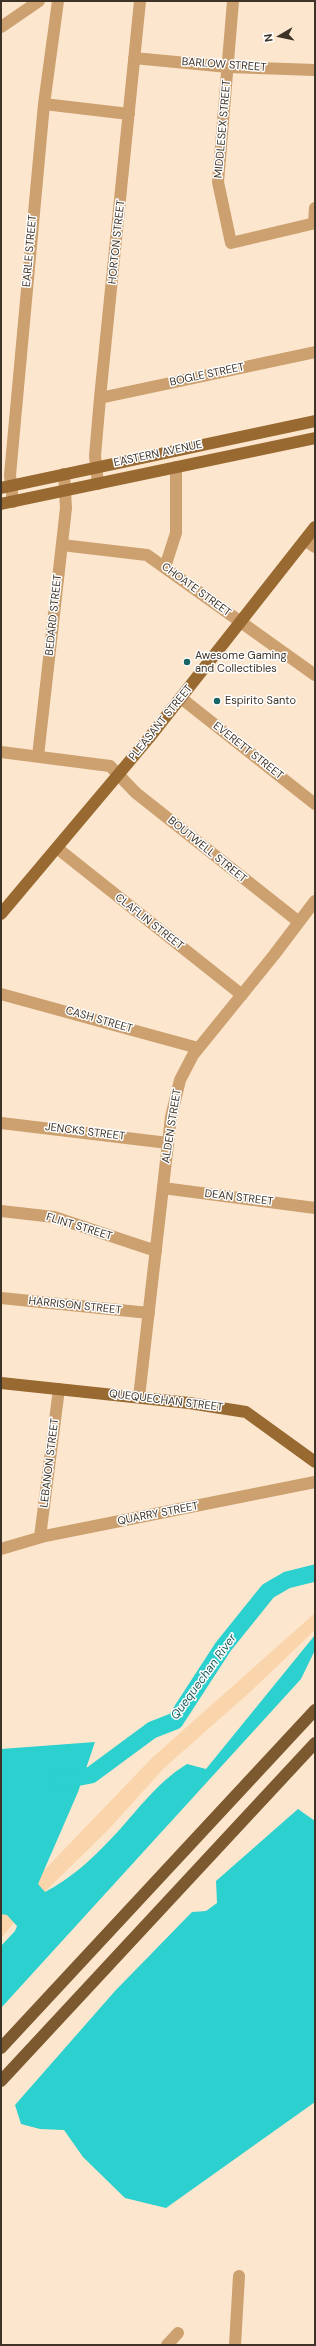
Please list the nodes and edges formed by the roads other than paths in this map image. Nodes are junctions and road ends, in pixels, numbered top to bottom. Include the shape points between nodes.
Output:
1 (39, 1) edge
2 (58, 1) edge
3 (140, 1) edge
4 (233, 1) edge
5 (1, 27) edge
6 (134, 58) junction
7 (228, 67) junction
8 (315, 70) edge
9 (44, 104) junction
10 (129, 114) junction
11 (315, 208) edge
12 (314, 223) edge
13 (315, 352) edge
14 (100, 398) junction
15 (315, 421) edge
16 (315, 438) edge
17 (176, 467) junction
18 (95, 468) junction
19 (64, 474) junction
20 (98, 484) junction
21 (6, 487) edge
22 (66, 490) junction
23 (7, 503) edge
24 (315, 527) edge
25 (305, 540) junction
26 (62, 545) junction
27 (315, 547) edge
28 (165, 567) junction
29 (241, 622) junction
30 (315, 675) edge
31 (181, 698) junction
32 (1, 752) edge
33 (38, 756) junction
34 (119, 775) junction
35 (315, 804) edge
36 (57, 848) junction
37 (315, 901) edge
38 (1, 914) edge
39 (298, 922) junction
40 (1, 994) edge
41 (242, 995) junction
42 (198, 1048) junction
43 (1, 1123) edge
44 (168, 1143) junction
45 (163, 1188) junction
46 (315, 1208) edge
47 (1, 1211) edge
48 (156, 1251) junction
49 (1, 1298) edge
50 (150, 1313) junction
51 (1, 1383) edge
52 (59, 1389) junction
53 (139, 1397) junction
54 (315, 1462) edge
55 (315, 1482) edge
56 (40, 1537) junction
57 (1, 1549) edge
58 (315, 1710) edge
59 (315, 1743) edge
60 (1, 2048) edge
61 (1, 2081) edge
62 (239, 2276) dead end
63 (178, 2333) dead end
64 (167, 2345) edge
65 (235, 2345) edge

1 - 5 street
2 - 9 street, EARLE STREET
3 - 6 street, HORTON STREET
4 - 7 street, MIDDLESEX STREET
6 - 7 street, BARLOW STREET
6 - 10 street, HORTON STREET
7 - 8 street, BARLOW STREET
7 - 12 street, MIDDLESEX STREET via 218,182 231,243
9 - 10 street
9 - 21 street, EARLE STREET
10 - 14 street, HORTON STREET
11 - 12 street
13 - 14 street, BOGLE STREET
14 - 18 street, HORTON STREET
15 - 18 main road, EASTERN AVENUE
16 - 17 main road, EASTERN AVENUE
17 - 20 main road, EASTERN AVENUE
17 - 28 street via 176,533
18 - 19 main road, EASTERN AVENUE
18 - 20 street, HORTON STREET
19 - 21 main road, EASTERN AVENUE
19 - 22 street, BEDARD STREET
20 - 22 main road, EASTERN AVENUE
21 - 23 street, EARLE STREET
22 - 23 main road, EASTERN AVENUE
22 - 26 street, BEDARD STREET
24 - 25 main road, PLEASANT STREET
25 - 27 street
25 - 29 main road, PLEASANT STREET
26 - 28 street, CHOATE STREET via 147,555
26 - 33 street, BEDARD STREET
28 - 29 street, CHOATE STREET
29 - 30 street, CHOATE STREET
29 - 31 main road, PLEASANT STREET
31 - 34 main road, PLEASANT STREET
31 - 35 street, EVERETT STREET
32 - 33 street, BOUTWELL STREET
33 - 34 street, BOUTWELL STREET via 110,766
34 - 36 main road, PLEASANT STREET
34 - 39 street, BOUTWELL STREET via 136,793
36 - 38 main road, PLEASANT STREET
36 - 41 street, CLAFLIN STREET
37 - 39 street, ALDEN STREET
39 - 41 street, ALDEN STREET
40 - 42 street, CASH STREET
41 - 42 street, ALDEN STREET
42 - 44 street, ALDEN STREET via 185,1067 177,1086
43 - 44 street, JENCKS STREET
44 - 45 street, ALDEN STREET
45 - 46 street, DEAN STREET
45 - 48 street, ALDEN STREET
47 - 48 street, FLINT STREET via 54,1217
48 - 50 street, ALDEN STREET
49 - 50 street, HARRISON STREET
50 - 53 street, ALDEN STREET
51 - 52 main road, QUEQUECHAN STREET
52 - 53 main road, QUEQUECHAN STREET
52 - 56 street, LEBANON STREET
53 - 54 main road, QUEQUECHAN STREET via 246,1412
55 - 56 street, QUARRY STREET
56 - 57 street, QUARRY STREET
58 - 60 highway
59 - 61 highway
62 - 65 street
63 - 64 street

